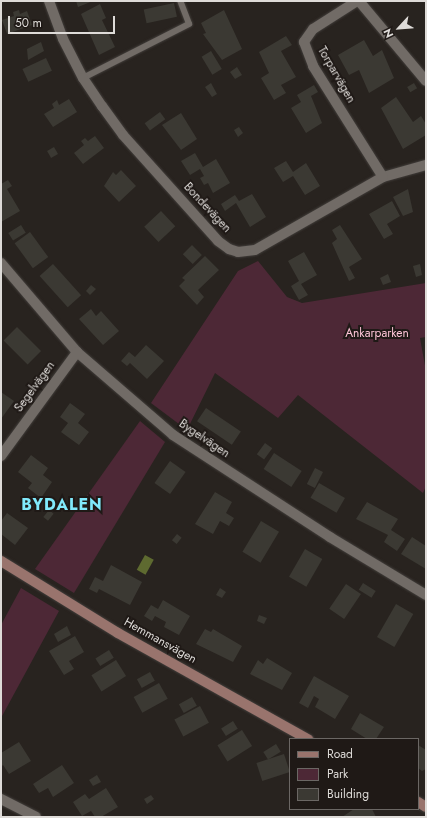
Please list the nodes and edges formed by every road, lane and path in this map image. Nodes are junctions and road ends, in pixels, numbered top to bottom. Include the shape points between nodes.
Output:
1 (49, 1) edge
2 (180, 1) edge
3 (358, 1) edge
4 (83, 78) junction
5 (426, 81) edge
6 (426, 165) edge
7 (383, 177) junction
8 (1, 263) edge
9 (77, 352) junction
10 (1, 456) edge
11 (1, 561) edge
12 (426, 595) edge
13 (306, 738) edge
14 (1, 799) edge
15 (36, 817) edge

1 - 4 street, Bondevägen via 63,39
2 - 4 lane via 189,24
3 - 5 street
3 - 7 street, Torparvägen via 313,30 304,42 313,66
4 - 7 street, Bondevägen via 123,136 218,241 238,252 247,252 269,243
6 - 7 street, Bondevägen
8 - 9 street, Bygelvägen
9 - 10 street, Segelvägen
9 - 12 street, Bygelvägen via 173,435 330,537
11 - 13 street, Hemmansvägen via 118,633
14 - 15 street

